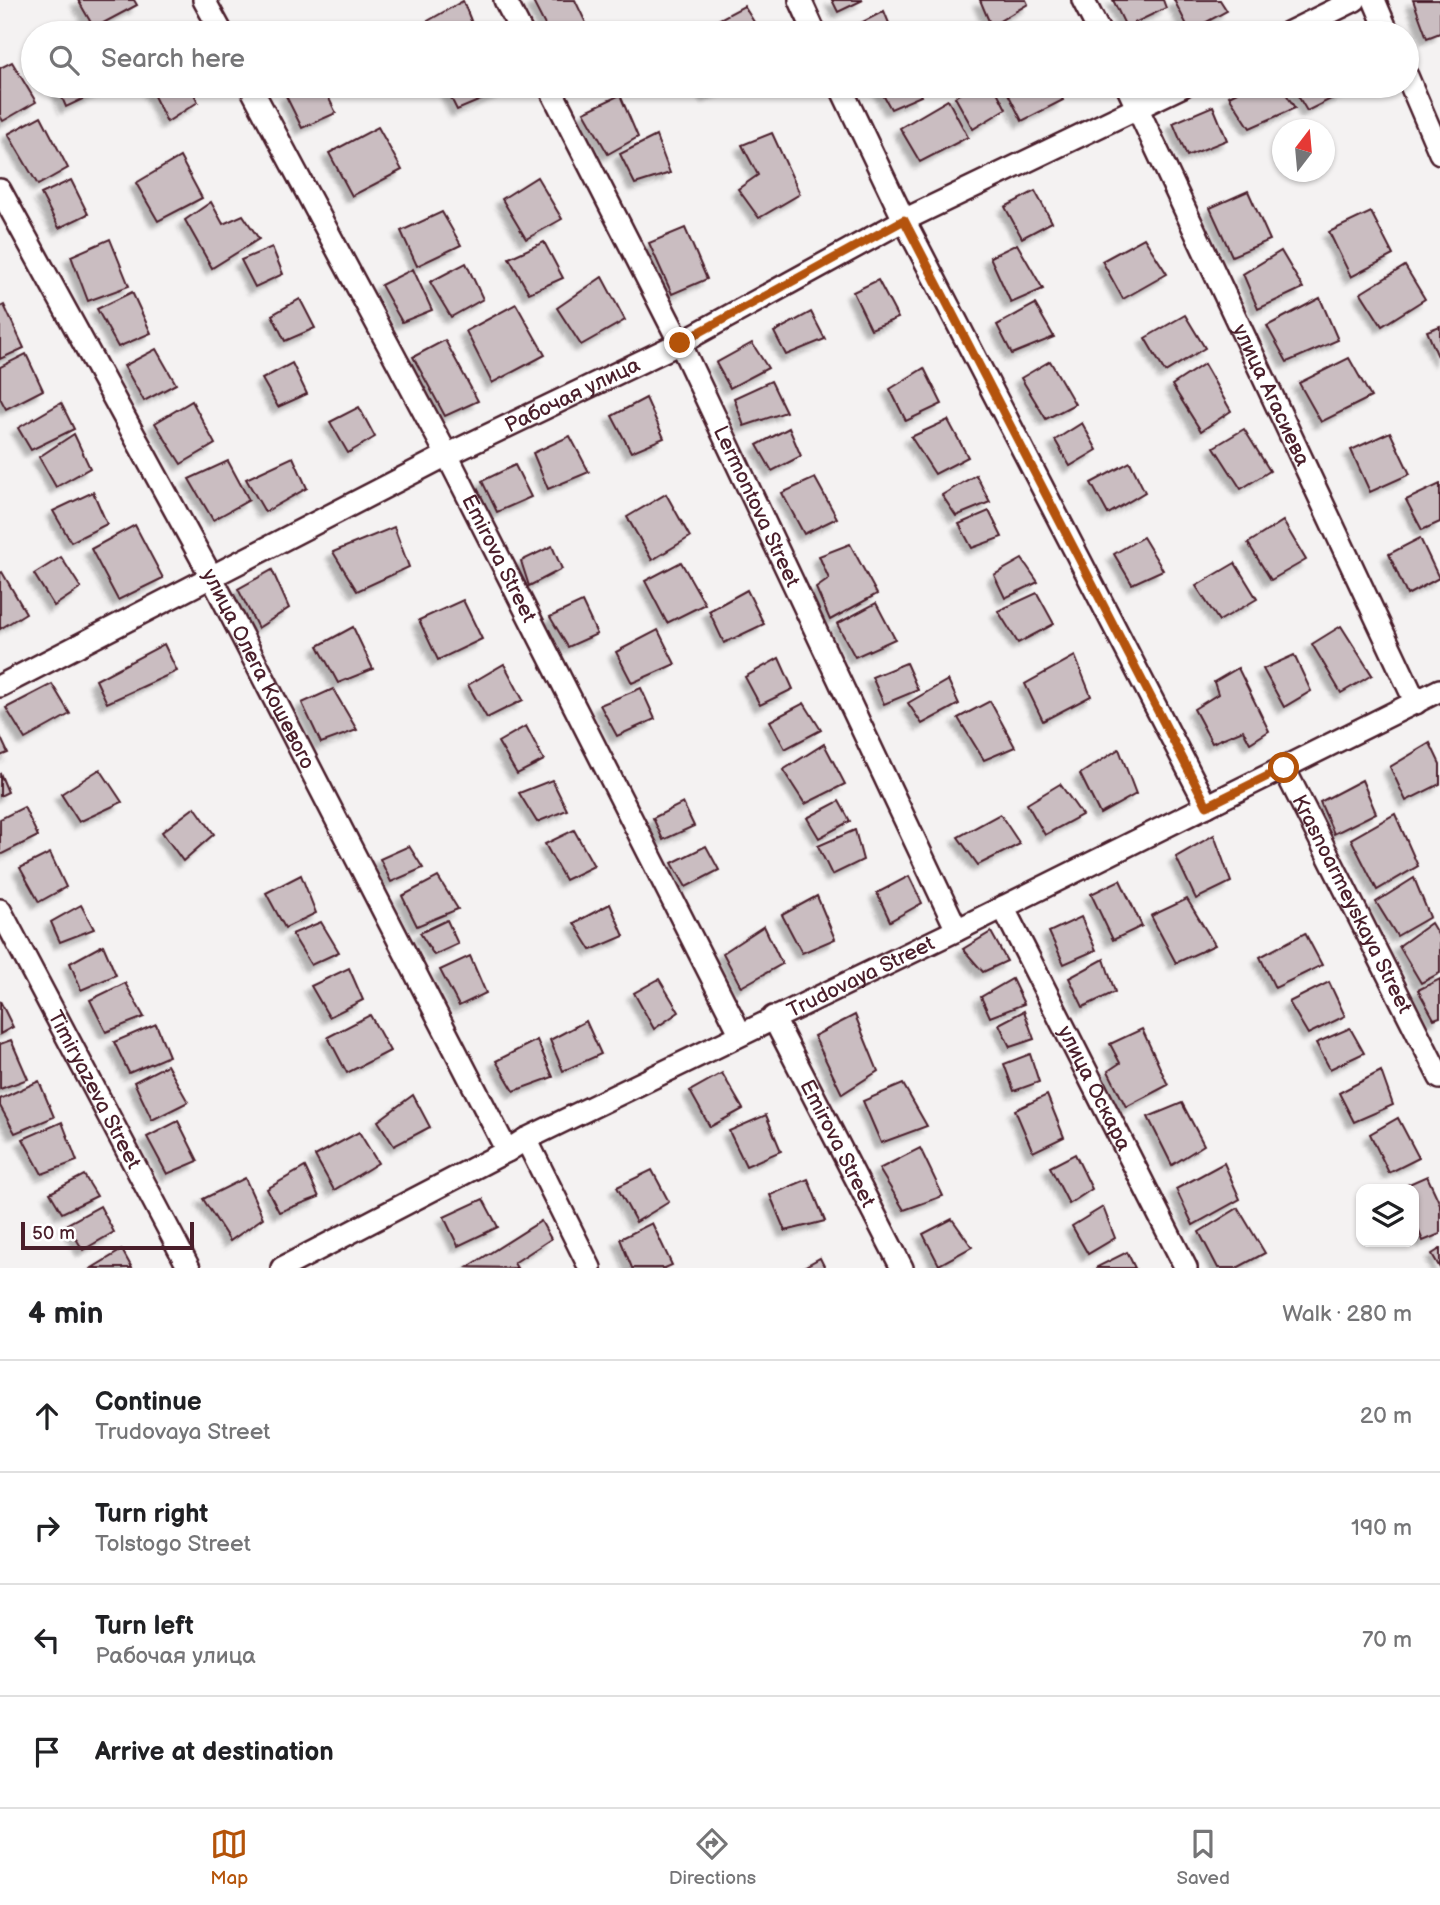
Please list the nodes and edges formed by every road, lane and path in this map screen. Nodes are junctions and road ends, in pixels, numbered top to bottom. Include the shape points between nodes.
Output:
1 (204, 0) edge
2 (505, 0) edge
3 (800, 0) edge
4 (1083, 0) edge
5 (1355, 0) edge
6 (1374, 0) edge
7 (215, 21) edge
8 (516, 21) edge
9 (810, 21) edge
10 (1094, 21) edge
11 (1313, 21) edge
12 (1383, 21) edge
13 (256, 98) edge
14 (555, 98) edge
15 (846, 98) edge
16 (1133, 98) edge
17 (1158, 98) edge
18 (1416, 98) edge
19 (1138, 108) junction
20 (1440, 153) edge
21 (0, 190) edge
22 (904, 220) junction
23 (680, 343) junction
24 (447, 455) junction
25 (211, 576) junction
26 (0, 686) edge
27 (1440, 690) edge
28 (1416, 703) junction
29 (1284, 768) junction
30 (1207, 806) junction
31 (1003, 907) junction
32 (0, 910) edge
33 (957, 930) junction
34 (774, 1017) junction
35 (740, 1033) junction
36 (1440, 1078) edge
37 (526, 1139) junction
38 (507, 1151) junction
39 (312, 1261) edge
40 (189, 1268) edge
41 (282, 1268) edge
42 (590, 1268) edge
43 (902, 1268) edge
44 (1186, 1268) edge

1 - 7 street
2 - 8 street
3 - 9 street
4 - 10 street
5 - 11 street
6 - 12 street
13 - 24 street, Emirova Street
14 - 23 street, Lermontova Street
15 - 22 street
16 - 19 street, улица Агасиева
17 - 19 street, Рабочая улица
18 - 20 street
19 - 22 street, Рабочая улица
19 - 28 street, улица Агасиева
21 - 25 street, улица Олега Кошевого
22 - 23 street, Рабочая улица
22 - 30 street
23 - 24 street, Рабочая улица
23 - 33 street, Lermontova Street
24 - 25 street, Рабочая улица
24 - 35 street, Emirova Street
25 - 26 street, Рабочая улица
25 - 38 street, улица Олега Кошевого
27 - 28 street, Trudovaya Street
28 - 29 street, Trudovaya Street
29 - 30 street, Trudovaya Street
29 - 36 street, Krasnoarmeyskaya Street
30 - 31 street, Trudovaya Street
31 - 33 street, Trudovaya Street
31 - 44 street, улица Оскара
32 - 40 street, Timiryazeva Street
33 - 34 street, Trudovaya Street
34 - 35 street, Trudovaya Street
34 - 43 street, Emirova Street
35 - 37 street, Trudovaya Street
37 - 38 street, Trudovaya Street
37 - 42 street
38 - 39 street, Trudovaya Street
39 - 41 street, Trudovaya Street

